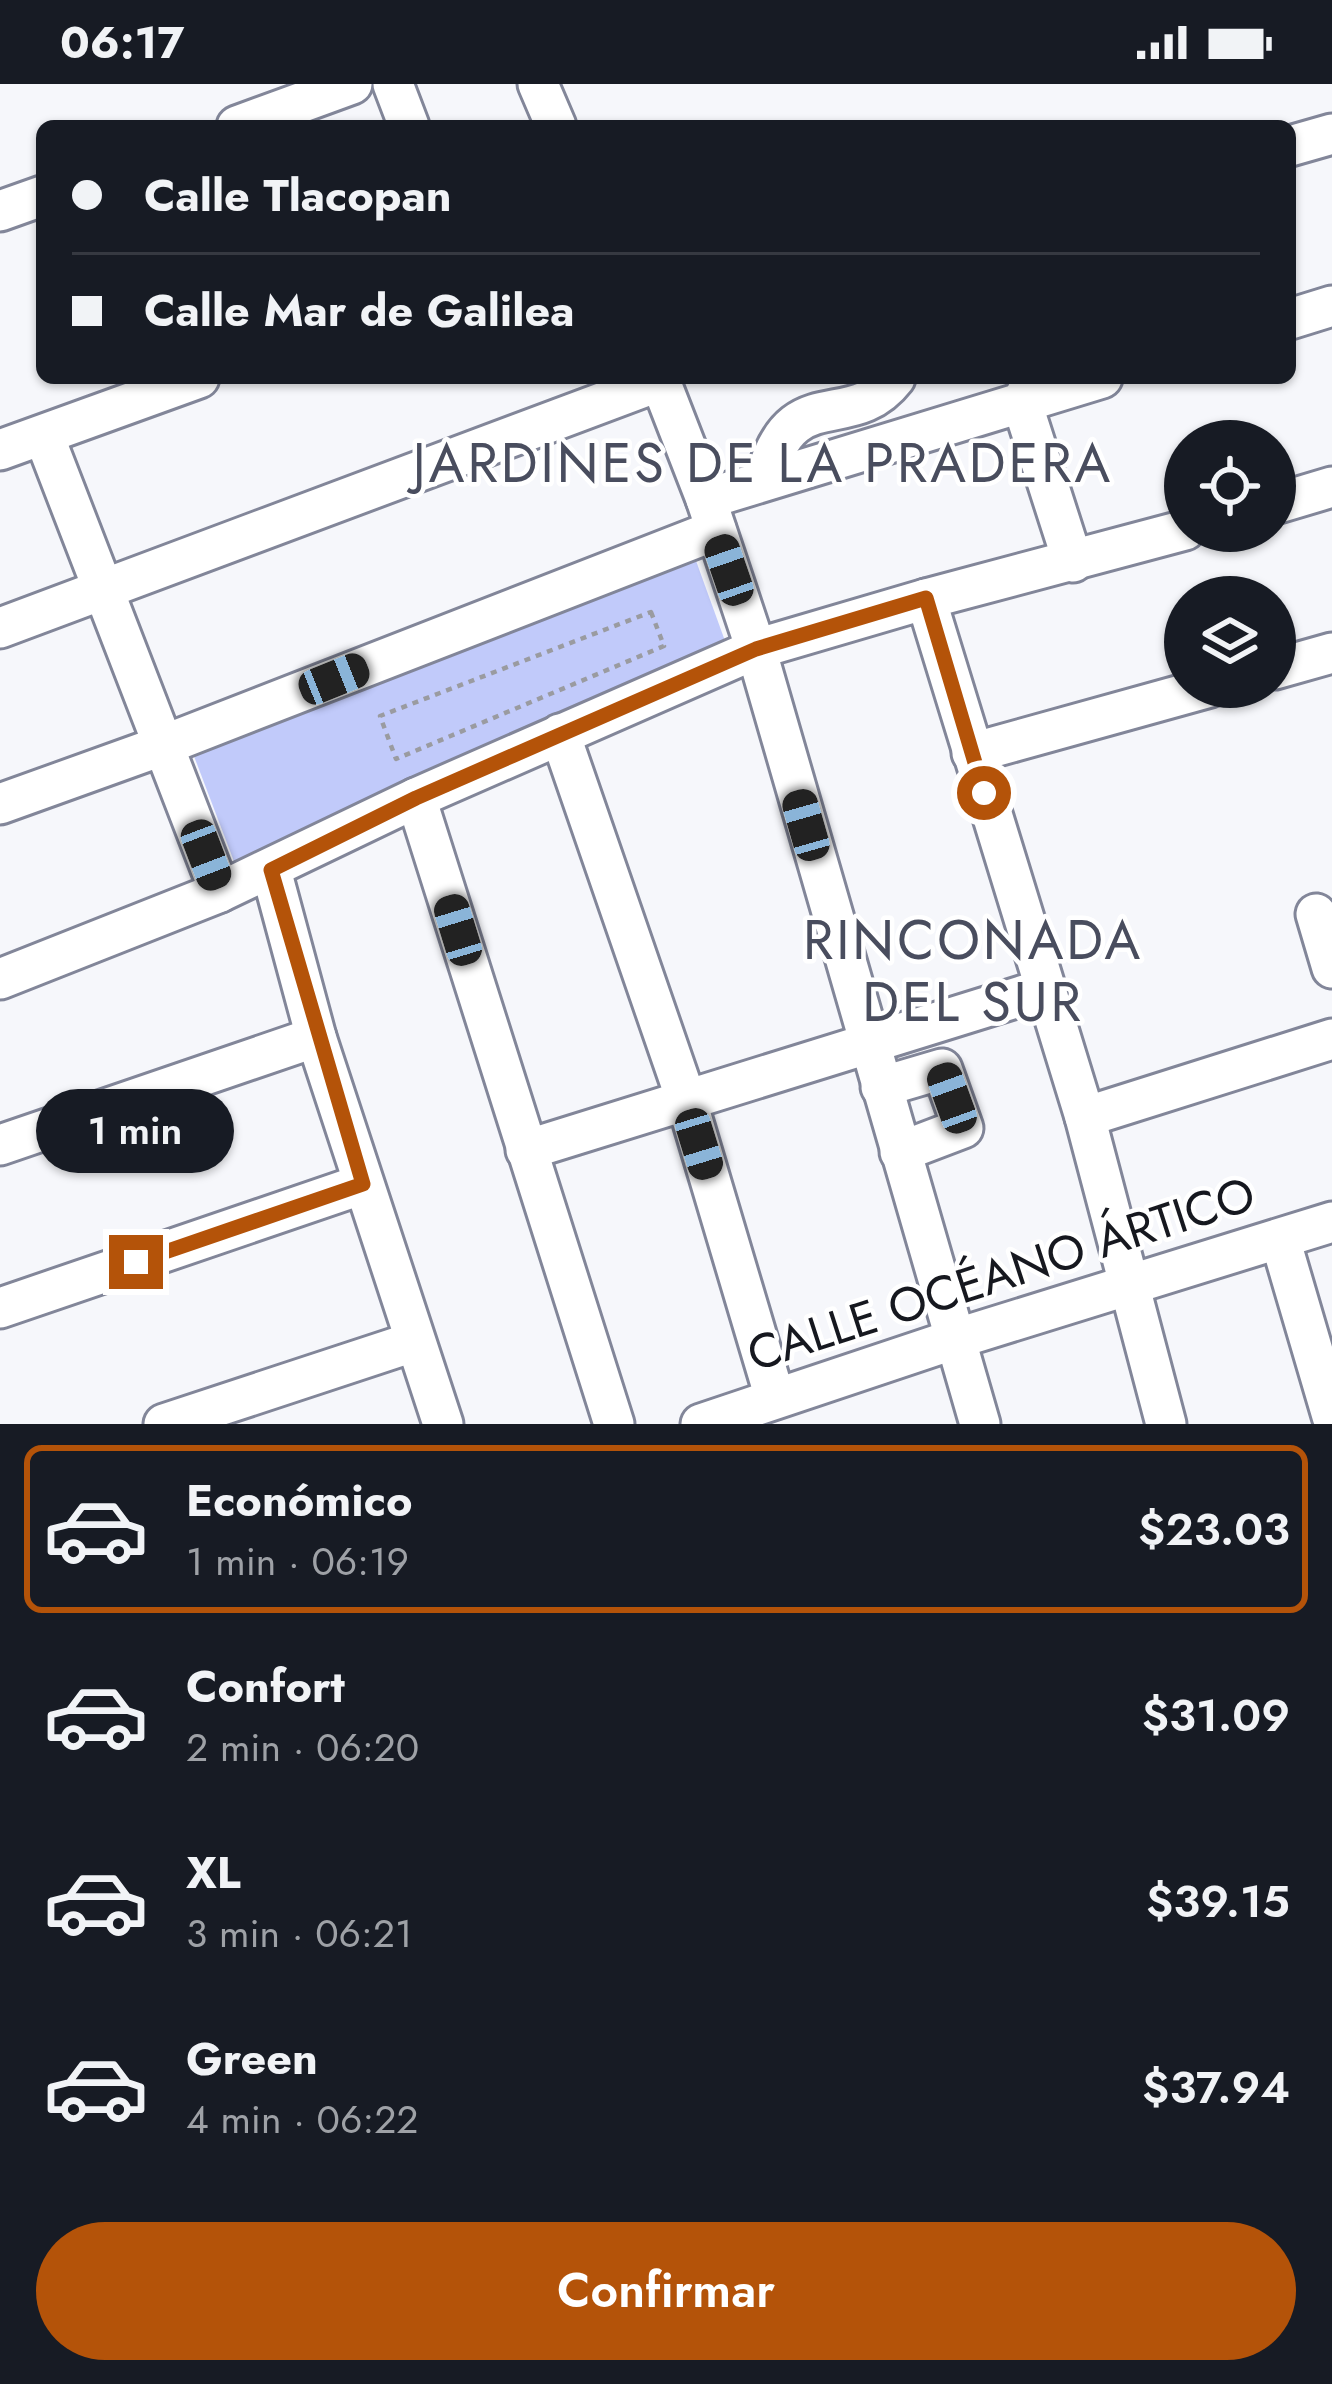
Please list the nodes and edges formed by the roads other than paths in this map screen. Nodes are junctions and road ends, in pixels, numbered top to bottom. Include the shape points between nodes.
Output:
1 (352, 84) edge
2 (393, 84) edge
3 (538, 84) edge
4 (254, 120) edge
5 (407, 120) edge
6 (553, 120) edge
7 (1332, 134) edge
8 (1296, 144) edge
9 (36, 198) edge
10 (0, 211) edge
11 (1332, 307) edge
12 (1296, 318) edge
13 (169, 384) edge
14 (648, 384) edge
15 (661, 384) edge
16 (889, 384) edge
17 (1065, 384) edge
18 (1028, 390) edge
19 (44, 436) junction
20 (1, 445) edge
21 (764, 480) junction
22 (1332, 487) edge
23 (1296, 498) edge
24 (711, 515) junction
25 (1164, 536) edge
26 (1073, 562) junction
27 (104, 588) junction
28 (926, 598) junction
29 (0, 628) edge
30 (756, 649) junction
31 (1332, 653) edge
32 (1296, 663) edge
33 (1164, 700) edge
34 (560, 734) junction
35 (164, 745) junction
36 (972, 753) junction
37 (416, 798) junction
38 (0, 805) edge
39 (271, 870) junction
40 (220, 892) junction
41 (1316, 914) dead end
42 (1332, 968) edge
43 (0, 979) edge
44 (1044, 989) junction
45 (316, 1036) junction
46 (1332, 1040) edge
47 (868, 1044) junction
48 (880, 1087) junction
49 (687, 1102) junction
50 (1085, 1117) junction
51 (0, 1145) edge
52 (526, 1150) junction
53 (900, 1152) junction
54 (363, 1184) junction
55 (1332, 1222) edge
56 (1280, 1239) junction
57 (1128, 1285) junction
58 (0, 1308) edge
59 (956, 1339) junction
60 (413, 1342) junction
61 (775, 1398) junction
62 (1332, 1416) edge
63 (719, 1421) edge
64 (164, 1424) edge
65 (443, 1424) edge
66 (614, 1424) edge
67 (980, 1424) edge
68 (1166, 1424) edge

1 - 4 street
2 - 5 street
3 - 6 street
7 - 8 street
9 - 10 street
11 - 12 street
13 - 19 street
14 - 27 street
15 - 24 street
16 - 21 street via 790,426 773,447
17 - 18 street
18 - 21 street
18 - 26 street
19 - 20 street
19 - 27 street
21 - 24 street
22 - 23 street
24 - 30 street
24 - 35 street
25 - 26 street
26 - 28 street
27 - 29 street
27 - 35 street
28 - 30 street
28 - 36 street
30 - 34 street
30 - 47 street
31 - 32 street
33 - 36 street
34 - 37 street
34 - 49 street
35 - 38 street
35 - 40 street
36 - 44 street
37 - 39 street
37 - 52 street
39 - 40 street
39 - 45 street
40 - 43 street
41 - 42 street
44 - 47 street
44 - 50 street
45 - 51 street
45 - 54 street
46 - 50 street
47 - 48 street
47 - 49 street
48 - 53 street
48 - 53 street via 942,1069 963,1128
49 - 52 street
49 - 61 street
50 - 57 street
52 - 66 street
53 - 59 street
54 - 58 street
54 - 60 street
55 - 56 street, CALLE OCÉANO ÁRTICO
56 - 57 street, CALLE OCÉANO ÁRTICO
56 - 62 street
57 - 59 street, CALLE OCÉANO ÁRTICO
57 - 68 street
59 - 61 street, CALLE OCÉANO ÁRTICO
59 - 67 street
60 - 64 street
60 - 65 street
61 - 63 street, CALLE OCÉANO ÁRTICO

